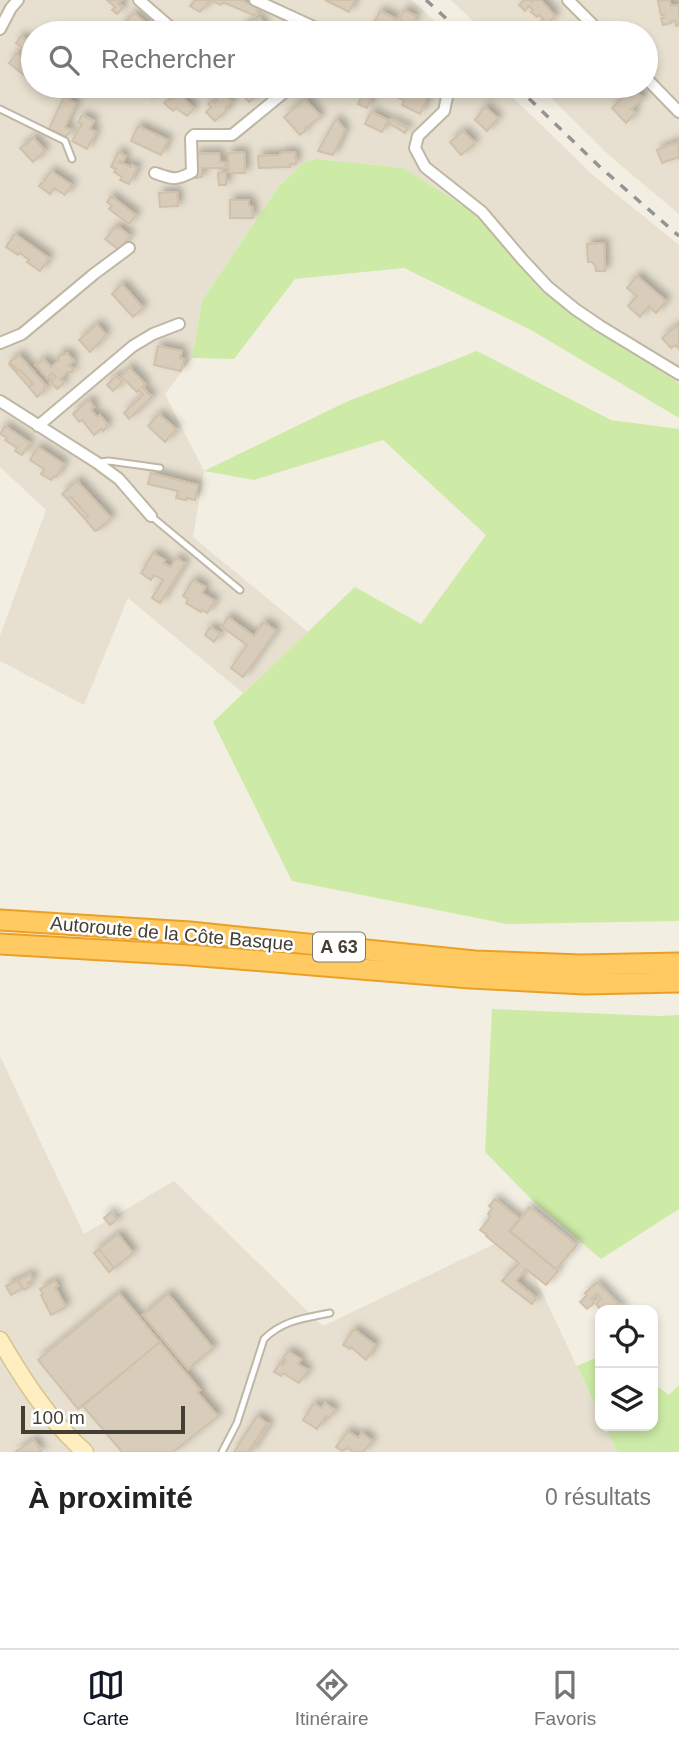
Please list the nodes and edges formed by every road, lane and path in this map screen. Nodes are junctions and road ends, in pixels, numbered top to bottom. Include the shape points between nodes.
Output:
1 (18, 0) edge
2 (139, 0) edge
3 (255, 0) edge
4 (568, 0) edge
5 (163, 21) edge
6 (301, 21) edge
7 (589, 21) edge
8 (0, 29) edge
9 (658, 90) edge
10 (277, 98) edge
11 (447, 98) edge
12 (0, 109) edge
13 (679, 112) edge
14 (72, 159) dead end
15 (155, 173) dead end
16 (129, 248) dead end
17 (179, 324) dead end
18 (0, 343) edge
19 (679, 374) edge
20 (0, 401) edge
21 (38, 426) junction
22 (96, 462) junction
23 (160, 468) dead end
24 (152, 516) joint
25 (240, 590) dead end
26 (0, 920) edge
27 (0, 944) edge
28 (679, 963) edge
29 (679, 982) edge
30 (330, 1313) dead end
31 (0, 1340) edge
32 (85, 1452) edge
33 (222, 1452) edge

1 - 8 street
2 - 5 street
3 - 6 street
4 - 7 street
9 - 13 street
10 - 15 street via 232,135 194,135 192,172 181,179
11 - 19 street via 444,111 418,136 415,148 425,167 482,212 548,286 600,326
12 - 14 lane via 65,141
16 - 18 street via 22,334
17 - 21 street via 133,346
20 - 21 street
21 - 22 street
22 - 23 lane
22 - 24 street via 119,479
24 - 25 lane
26 - 28 highway, Autoroute de la Côte Basque / A 63 via 190,932 475,961
27 - 29 highway, Autoroute de la Côte Basque / A 63 via 470,978 584,984
30 - 33 lane via 293,1320 274,1328 264,1339 237,1423
31 - 32 street via 38,1401

